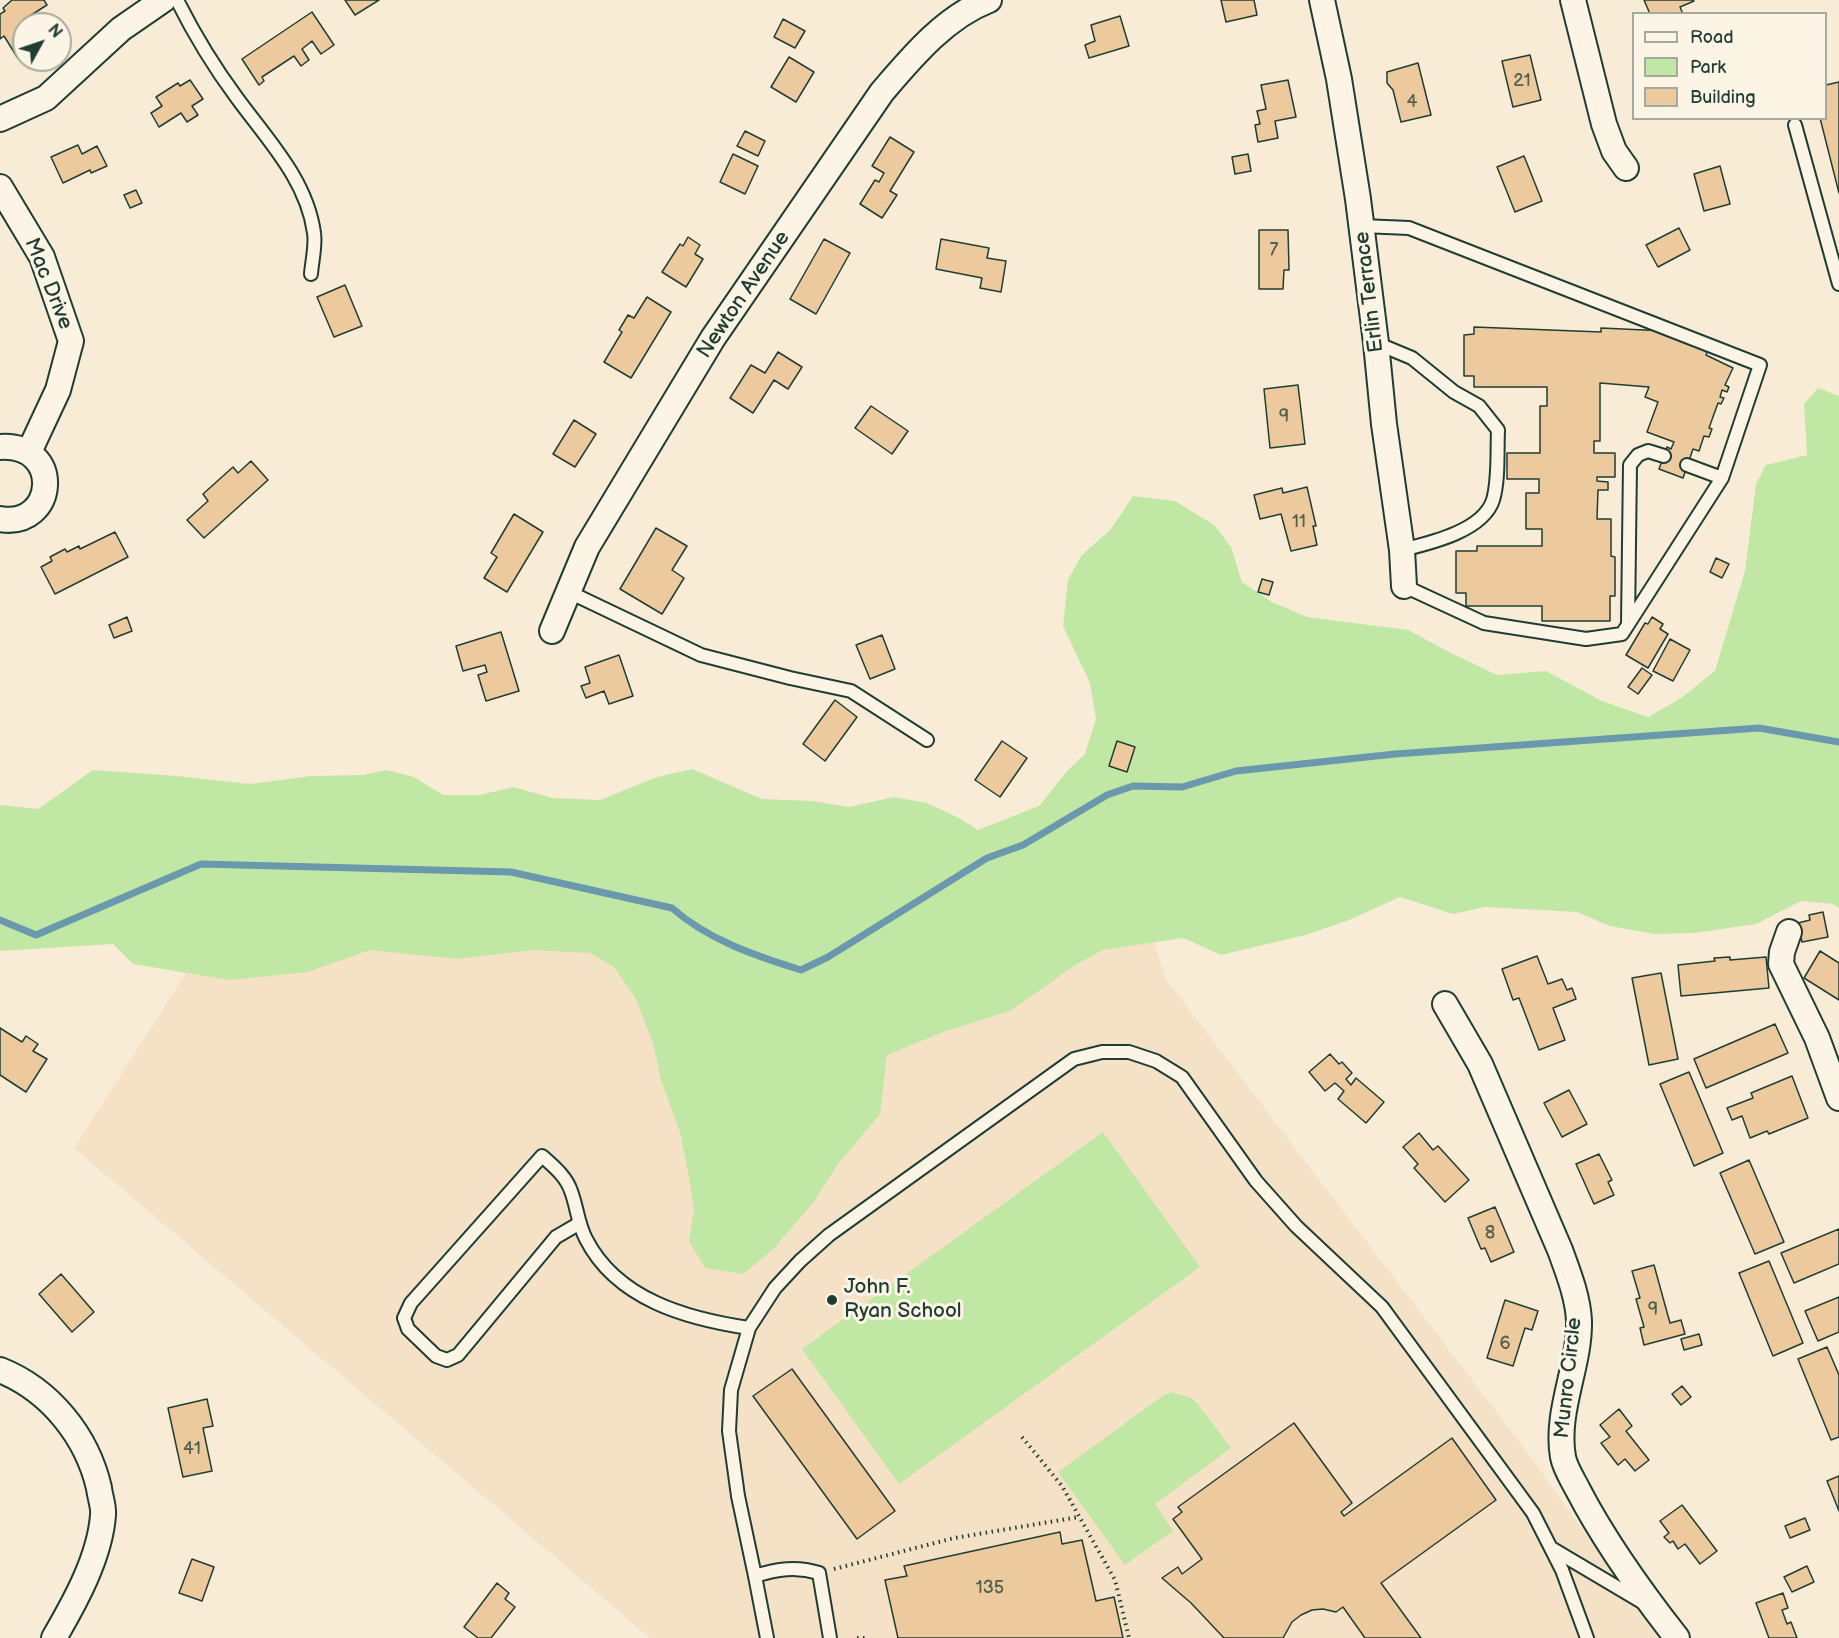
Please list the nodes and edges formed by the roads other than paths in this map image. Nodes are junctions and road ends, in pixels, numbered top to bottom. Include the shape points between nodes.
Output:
1 (163, 0) edge
2 (177, 0) edge
3 (989, 0) edge
4 (1322, 0) edge
5 (1573, 0) edge
6 (0, 118) edge
7 (1795, 125) dead end
8 (1626, 168) dead end
9 (0, 187) edge
10 (1362, 226) junction
11 (311, 274) dead end
12 (1839, 284) edge
13 (1376, 343) junction
14 (0, 447) edge
15 (28, 452) junction
16 (1664, 456) dead end
17 (1688, 465) dead end
18 (1722, 478) junction
19 (0, 519) edge
20 (1402, 550) junction
21 (1404, 586) joint
22 (569, 592) junction
23 (1628, 624) junction
24 (552, 631) dead end
25 (927, 740) dead end
26 (1789, 932) dead end
27 (1445, 1004) dead end
28 (1839, 1098) edge
29 (580, 1223) junction
30 (749, 1328) junction
31 (0, 1370) edge
32 (1550, 1547) junction
33 (755, 1576) junction
34 (1657, 1612) junction
35 (54, 1638) edge
36 (767, 1638) edge
37 (830, 1638) edge
38 (1587, 1638) edge
39 (1677, 1638) edge

1 - 6 street via 121,29 46,98
2 - 11 lane via 198,42 282,158 303,195 315,233
3 - 22 street, Newton Avenue via 945,27 882,92 714,338 587,547
4 - 10 street, Erlin Terrace
5 - 8 street via 1604,124 1614,151
7 - 12 lane
9 - 15 street, Mac Drive via 42,257 71,341 58,390
10 - 13 street, Erlin Terrace
10 - 18 lane via 1409,228 1760,365
13 - 20 street, Erlin Terrace
13 - 20 lane via 1412,358 1454,392 1479,406 1498,430 1493,501 1477,522 1444,539
14 - 15 street via 15,446
15 - 19 street via 45,475 40,503 30,514
16 - 23 lane via 1648,451 1630,465
17 - 18 lane
18 - 23 lane
20 - 21 street, Erlin Terrace
21 - 23 lane via 1484,623 1586,639 1622,634
22 - 24 street, Newton Avenue
22 - 25 lane via 701,655 851,691
26 - 28 street via 1781,964 1817,1038
27 - 34 street, Munro Circle via 1480,1064 1501,1111 1560,1250 1575,1300 1579,1320 1564,1416 1563,1458 1584,1502
29 - 29 lane via 570,1189 558,1170 542,1156 411,1304 404,1318 408,1329 436,1356 447,1360 458,1355 556,1238
29 - 30 lane via 586,1240 603,1264 648,1299 678,1313
30 - 32 lane via 775,1288 829,1235 1074,1059 1102,1052 1129,1052 1156,1061 1182,1077 1256,1181 1296,1226 1382,1307 1533,1513
30 - 33 lane via 731,1390 729,1431
31 - 35 street via 47,1398 71,1426 87,1451 104,1513 99,1541
32 - 34 lane
32 - 38 lane
33 - 36 lane
33 - 37 lane via 801,1568 819,1573
34 - 39 street, Munro Circle

